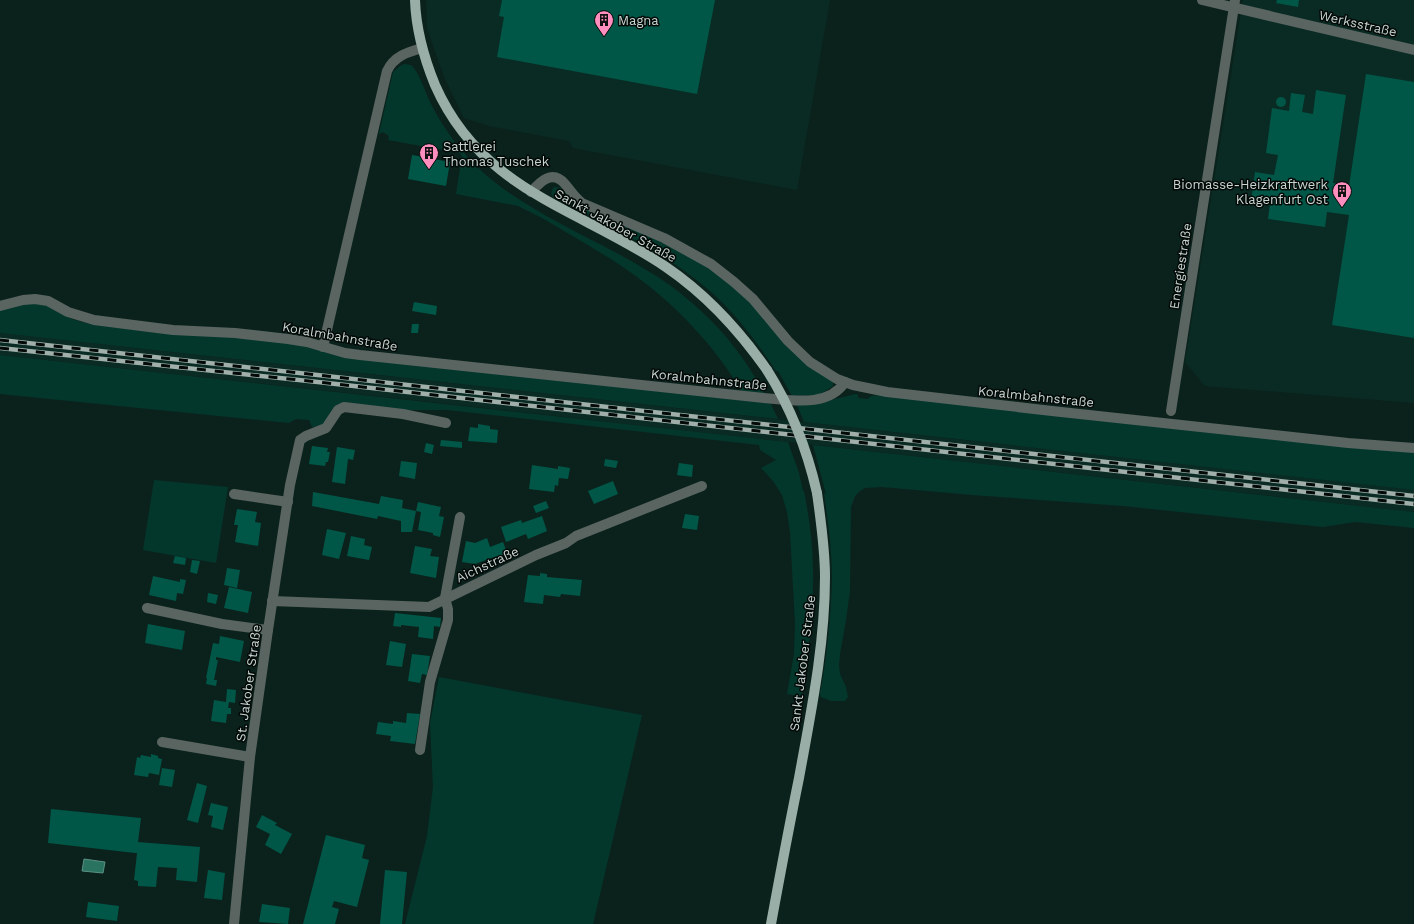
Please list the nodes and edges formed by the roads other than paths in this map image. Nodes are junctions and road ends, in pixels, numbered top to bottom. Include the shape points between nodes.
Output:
1 (415, 0) edge
2 (1202, 0) edge
3 (1234, 4) edge
4 (422, 48) junction
5 (1414, 50) edge
6 (532, 192) junction
7 (0, 306) edge
8 (323, 347) junction
9 (845, 382) junction
10 (1171, 411) dead end
11 (446, 423) dead end
12 (1414, 448) edge
13 (702, 486) dead end
14 (234, 494) dead end
15 (288, 502) junction
16 (460, 517) dead end
17 (445, 598) junction
18 (272, 601) junction
19 (147, 608) dead end
20 (268, 630) junction
21 (162, 742) dead end
22 (420, 750) dead end
23 (250, 757) junction
24 (234, 924) edge
25 (771, 924) edge

1 - 4 main road
2 - 3 street, Werksstraße
3 - 5 street, Werksstraße
3 - 10 street, Energiestraße
4 - 6 main road, Sankt Jakober Straße via 440,96 463,132 493,164
4 - 8 street via 399,56 387,71
6 - 9 street via 545,179 559,180 582,203 697,255 744,291 810,362
6 - 25 main road, Sankt Jakober Straße, bridge via 634,247 702,294 729,321 767,370 799,433 810,466 822,528 825,570 823,618 806,740
7 - 8 street, Koralmbahnstraße via 35,299 48,301 76,315 100,321 172,330 288,339
8 - 9 street, Koralmbahnstraße via 345,353 386,358 764,398 812,400 834,394
9 - 12 street, Koralmbahnstraße via 874,390 956,400
11 - 15 street, St. Jakober Straße via 402,414 344,408 338,410 326,428 300,440
13 - 17 street, Aichstraße via 576,536 566,544 536,555
14 - 15 street
15 - 18 street, St. Jakober Straße
16 - 17 street
17 - 18 street, Aichstraße via 429,607
17 - 22 street via 448,620 430,682
18 - 20 street, St. Jakober Straße
19 - 20 street via 222,624
20 - 23 street, St. Jakober Straße
21 - 23 street
23 - 24 street, St. Jakober Straße

